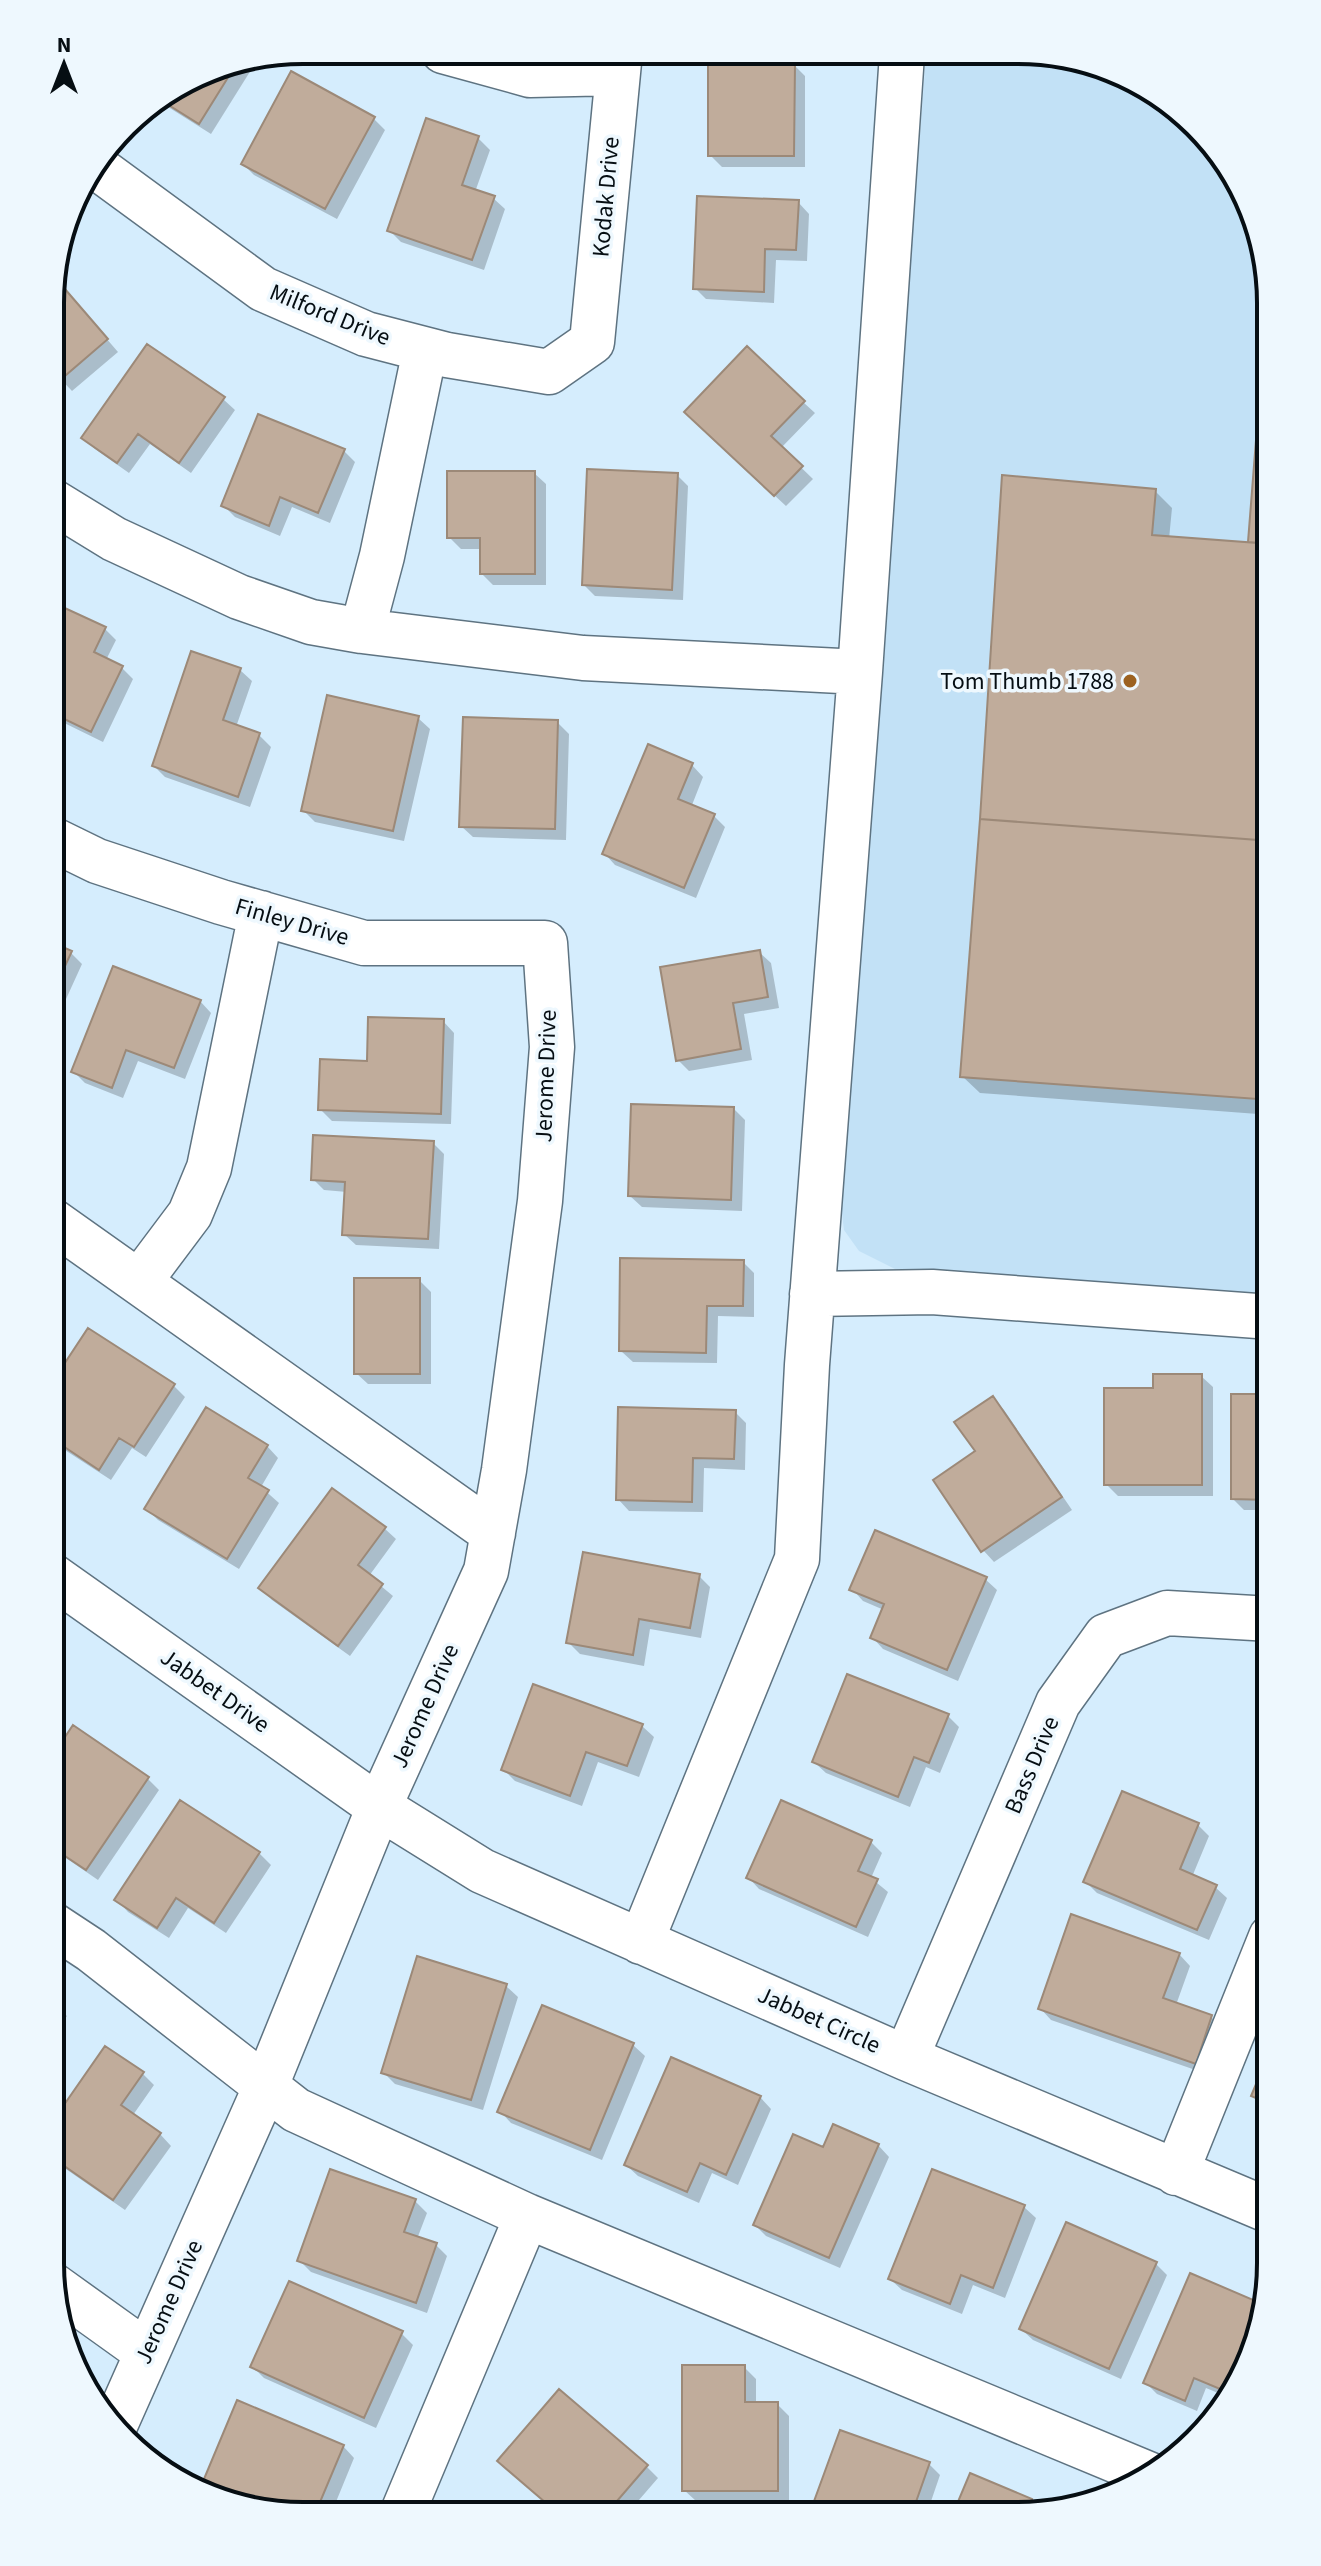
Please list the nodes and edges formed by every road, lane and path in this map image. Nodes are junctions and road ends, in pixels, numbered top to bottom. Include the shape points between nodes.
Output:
1 (490, 64) edge
2 (612, 64) edge
3 (619, 64) edge
4 (901, 64) edge
5 (103, 172) edge
6 (592, 342) joint
7 (425, 350) junction
8 (64, 508) edge
9 (362, 631) junction
10 (860, 672) junction
11 (64, 845) edge
12 (261, 913) junction
13 (545, 943) joint
14 (64, 1229) edge
15 (139, 1282) junction
16 (812, 1294) junction
17 (1256, 1316) edge
18 (493, 1533) junction
19 (64, 1584) edge
20 (1256, 1618) edge
21 (379, 1807) junction
22 (64, 1932) edge
23 (641, 1942) junction
24 (1256, 1974) edge
25 (906, 2058) junction
26 (265, 2088) junction
27 (1176, 2173) junction
28 (1256, 2205) edge
29 (527, 2216) junction
30 (67, 2295) edge
31 (146, 2352) junction
32 (119, 2416) edge
33 (1138, 2470) edge
34 (407, 2502) edge

1 - 2 street via 530,75
3 - 6 street, Kodak Drive
4 - 10 street
5 - 7 street, Milford Drive via 263,289 366,334
6 - 7 street, Milford Drive via 549,372
7 - 9 street
8 - 9 street via 114,539 239,597 311,622
9 - 10 street via 583,658
10 - 16 street
11 - 12 street, Finley Drive via 97,861
12 - 13 street, Finley Drive via 364,943
12 - 15 street via 209,1168 190,1214
13 - 18 street, Jerome Drive via 552,1047 540,1201
14 - 15 street
15 - 18 street
16 - 17 street via 932,1292
16 - 23 street via 797,1559
18 - 21 street, Jerome Drive via 486,1571
19 - 21 street, Jabbet Drive
20 - 25 street, Bass Drive via 1167,1613 1106,1636 1058,1703
21 - 23 street, Jabbet Circle via 482,1871
21 - 26 street, Jerome Drive
22 - 26 street
23 - 25 street, Jabbet Circle
24 - 27 street
25 - 27 street, Jabbet Circle
26 - 29 street via 296,2110
26 - 31 street, Jerome Drive
27 - 28 street, Jabbet Circle
29 - 33 street
29 - 34 street
30 - 31 street
31 - 32 street, Jerome Drive

